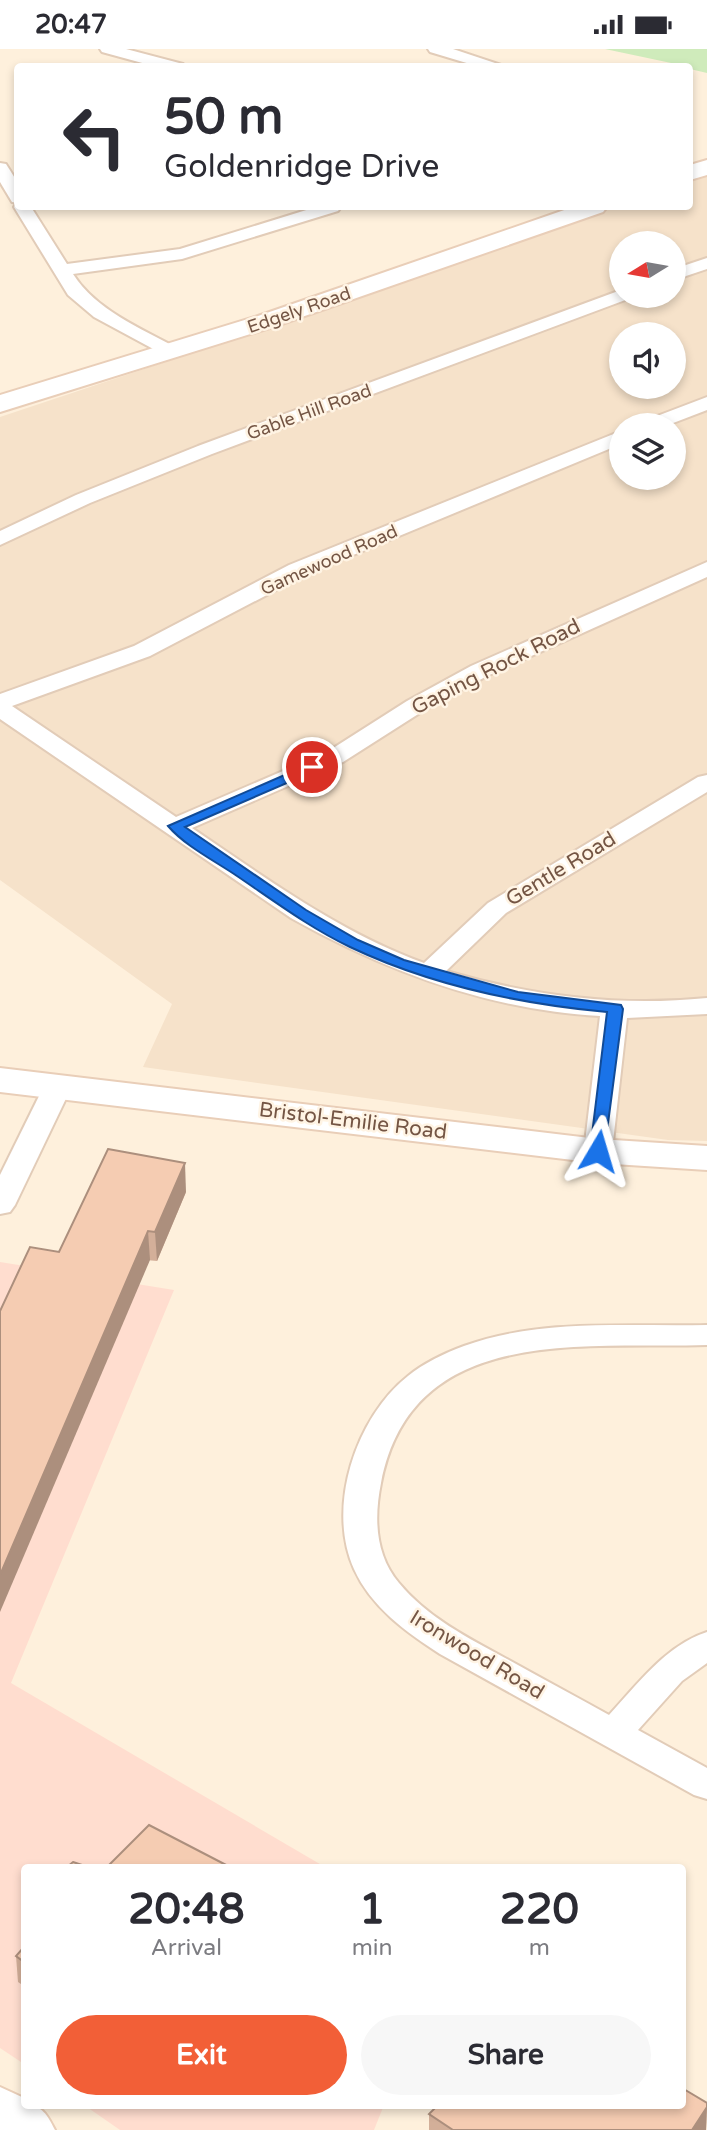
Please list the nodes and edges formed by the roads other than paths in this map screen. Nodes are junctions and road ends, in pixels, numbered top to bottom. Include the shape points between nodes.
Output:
1 (108, 49) edge
2 (436, 49) edge
3 (162, 63) edge
4 (485, 63) edge
5 (0, 166) edge
6 (13, 197) edge
7 (21, 210) edge
8 (322, 210) edge
9 (586, 210) edge
10 (707, 263) edge
11 (60, 270) junction
12 (686, 271) edge
13 (609, 299) edge
14 (170, 352) junction
15 (707, 403) edge
16 (0, 404) edge
17 (682, 413) edge
18 (609, 442) edge
19 (0, 539) edge
20 (707, 569) edge
21 (0, 702) edge
22 (0, 708) edge
23 (707, 782) edge
24 (175, 826) junction
25 (429, 973) junction
26 (707, 1006) edge
27 (615, 1009) junction
28 (0, 1080) edge
29 (58, 1086) junction
30 (598, 1151) junction
31 (707, 1158) edge
32 (0, 1205) edge
33 (707, 1335) edge
34 (707, 1645) edge
35 (614, 1733) junction
36 (707, 1785) edge
37 (0, 2111) edge
38 (27, 2130) edge

1 - 3 street
2 - 4 street
5 - 6 street
7 - 11 street
8 - 11 street via 182,254
9 - 14 main road, Edgely Road
10 - 12 street
11 - 14 street via 92,307
13 - 19 street, Gable Hill Road via 205,450 53,512
14 - 16 main road, Edgely Road
15 - 17 street
18 - 21 street, Gamewood Road via 297,570 142,651
20 - 24 street, Gaping Rock Road via 479,671 335,757
22 - 24 street
23 - 25 street, Gentle Road via 497,908
24 - 25 street via 311,919 353,943
25 - 27 street via 542,1002
26 - 27 street
27 - 30 street
28 - 29 main road, Bristol-Emilie Road
29 - 30 main road, Bristol-Emilie Road
29 - 32 street
30 - 31 main road, Bristol-Emilie Road
33 - 35 street, Ironwood Road via 548,1338 503,1345 461,1359 420,1383 396,1406 383,1425 359,1500 364,1553 391,1600 452,1645
34 - 35 street via 670,1672
35 - 36 street, Ironwood Road
37 - 38 main road

